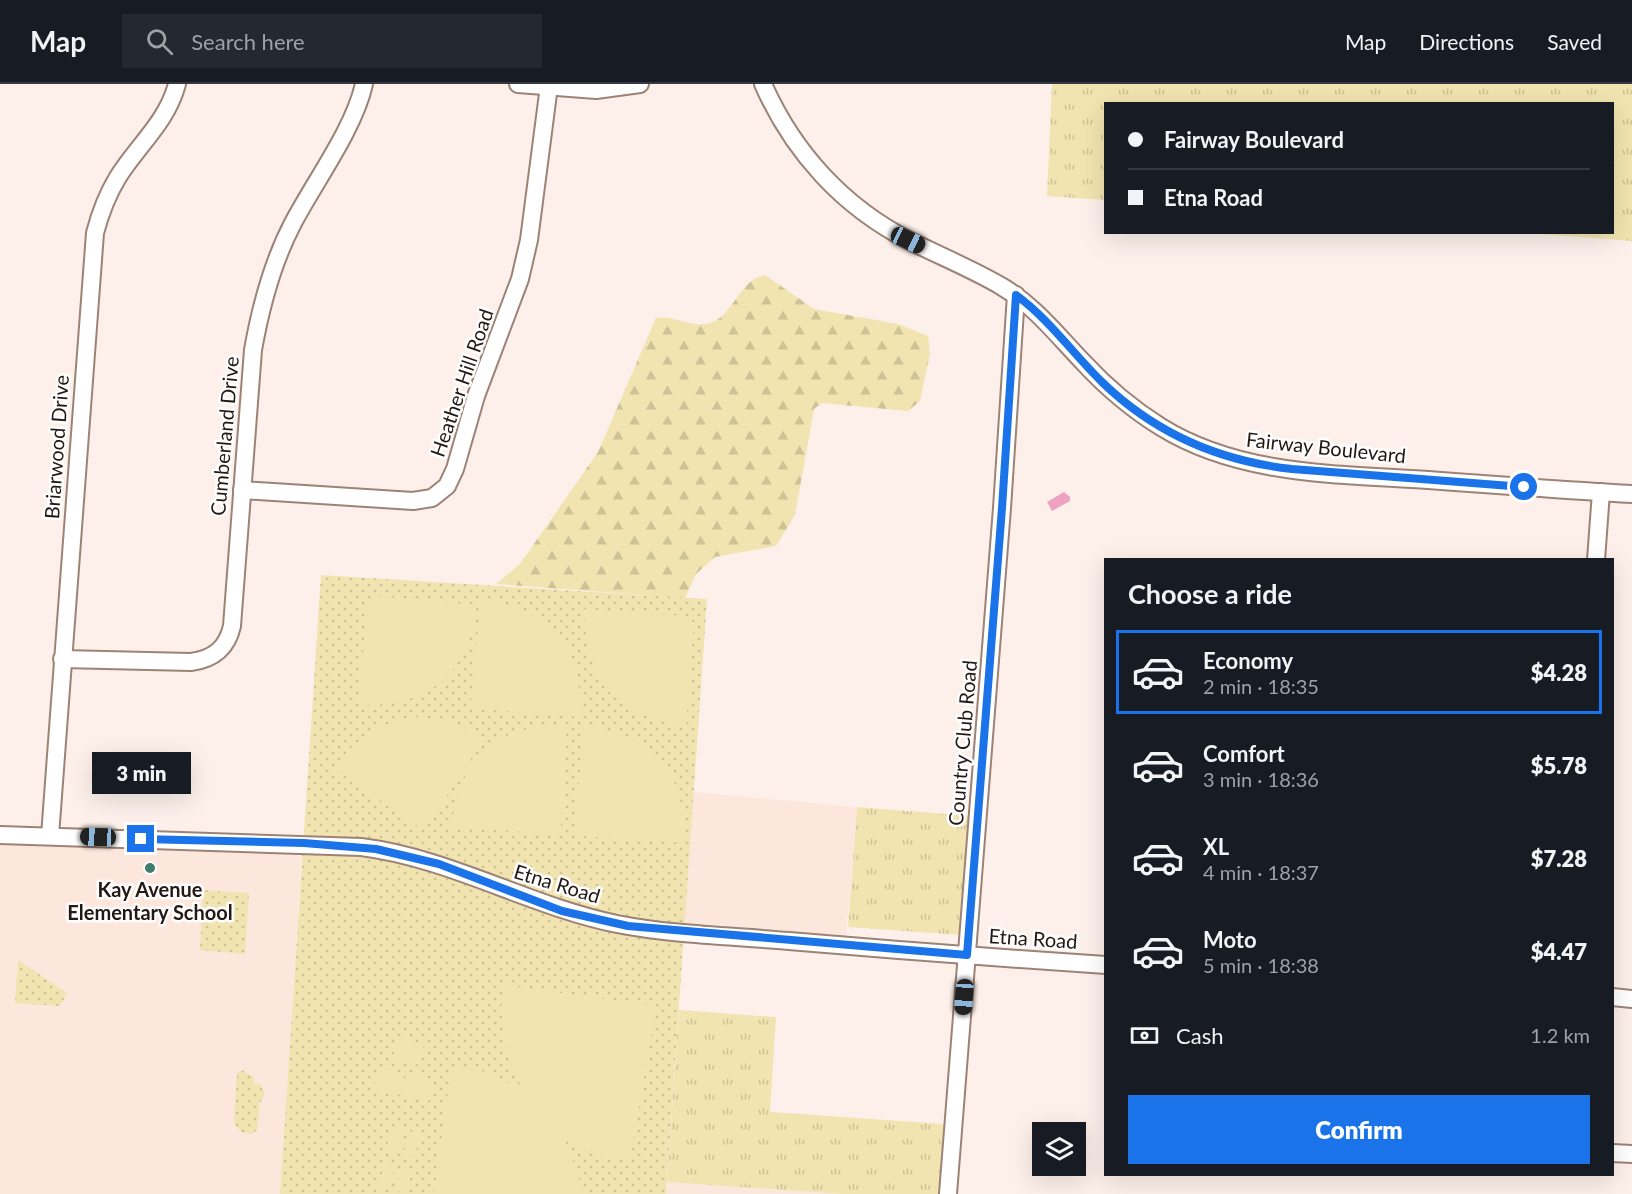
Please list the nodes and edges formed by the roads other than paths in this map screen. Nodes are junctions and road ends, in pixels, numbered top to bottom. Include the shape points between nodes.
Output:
1 (177, 84) edge
2 (364, 84) edge
3 (518, 84) edge
4 (640, 84) edge
5 (763, 84) edge
6 (549, 86) junction
7 (1016, 295) junction
8 (242, 490) junction
9 (1601, 492) junction
10 (1632, 494) edge
11 (1596, 558) edge
12 (62, 658) junction
13 (0, 835) edge
14 (50, 836) junction
15 (967, 955) junction
16 (1104, 965) edge
17 (1614, 997) edge
18 (1632, 999) edge
19 (1614, 1153) edge
20 (1632, 1154) edge
21 (948, 1194) edge

1 - 12 street, Briarwood Drive via 159,125 118,176 95,233
2 - 8 street, Cumberland Drive via 351,118 292,224 260,309
3 - 6 street
4 - 6 street via 596,90
5 - 7 street, Fairway Boulevard via 795,142 839,192 885,227
6 - 8 street, Heather Hill Road via 530,240 447,486 432,498 413,501
7 - 9 street, Fairway Boulevard via 1038,312 1103,383 1128,404 1175,436 1208,451 1263,465 1334,474
7 - 15 street, Country Club Road
8 - 12 street, Cumberland Drive via 232,626 218,652 191,662
9 - 10 street, Fairway Boulevard
9 - 11 street
12 - 14 street, Briarwood Drive
13 - 14 street, Etna Road
14 - 15 street, Etna Road via 369,848 439,864 562,911 628,926
15 - 16 street, Etna Road
15 - 21 street, Country Club Road
17 - 18 street
19 - 20 street

